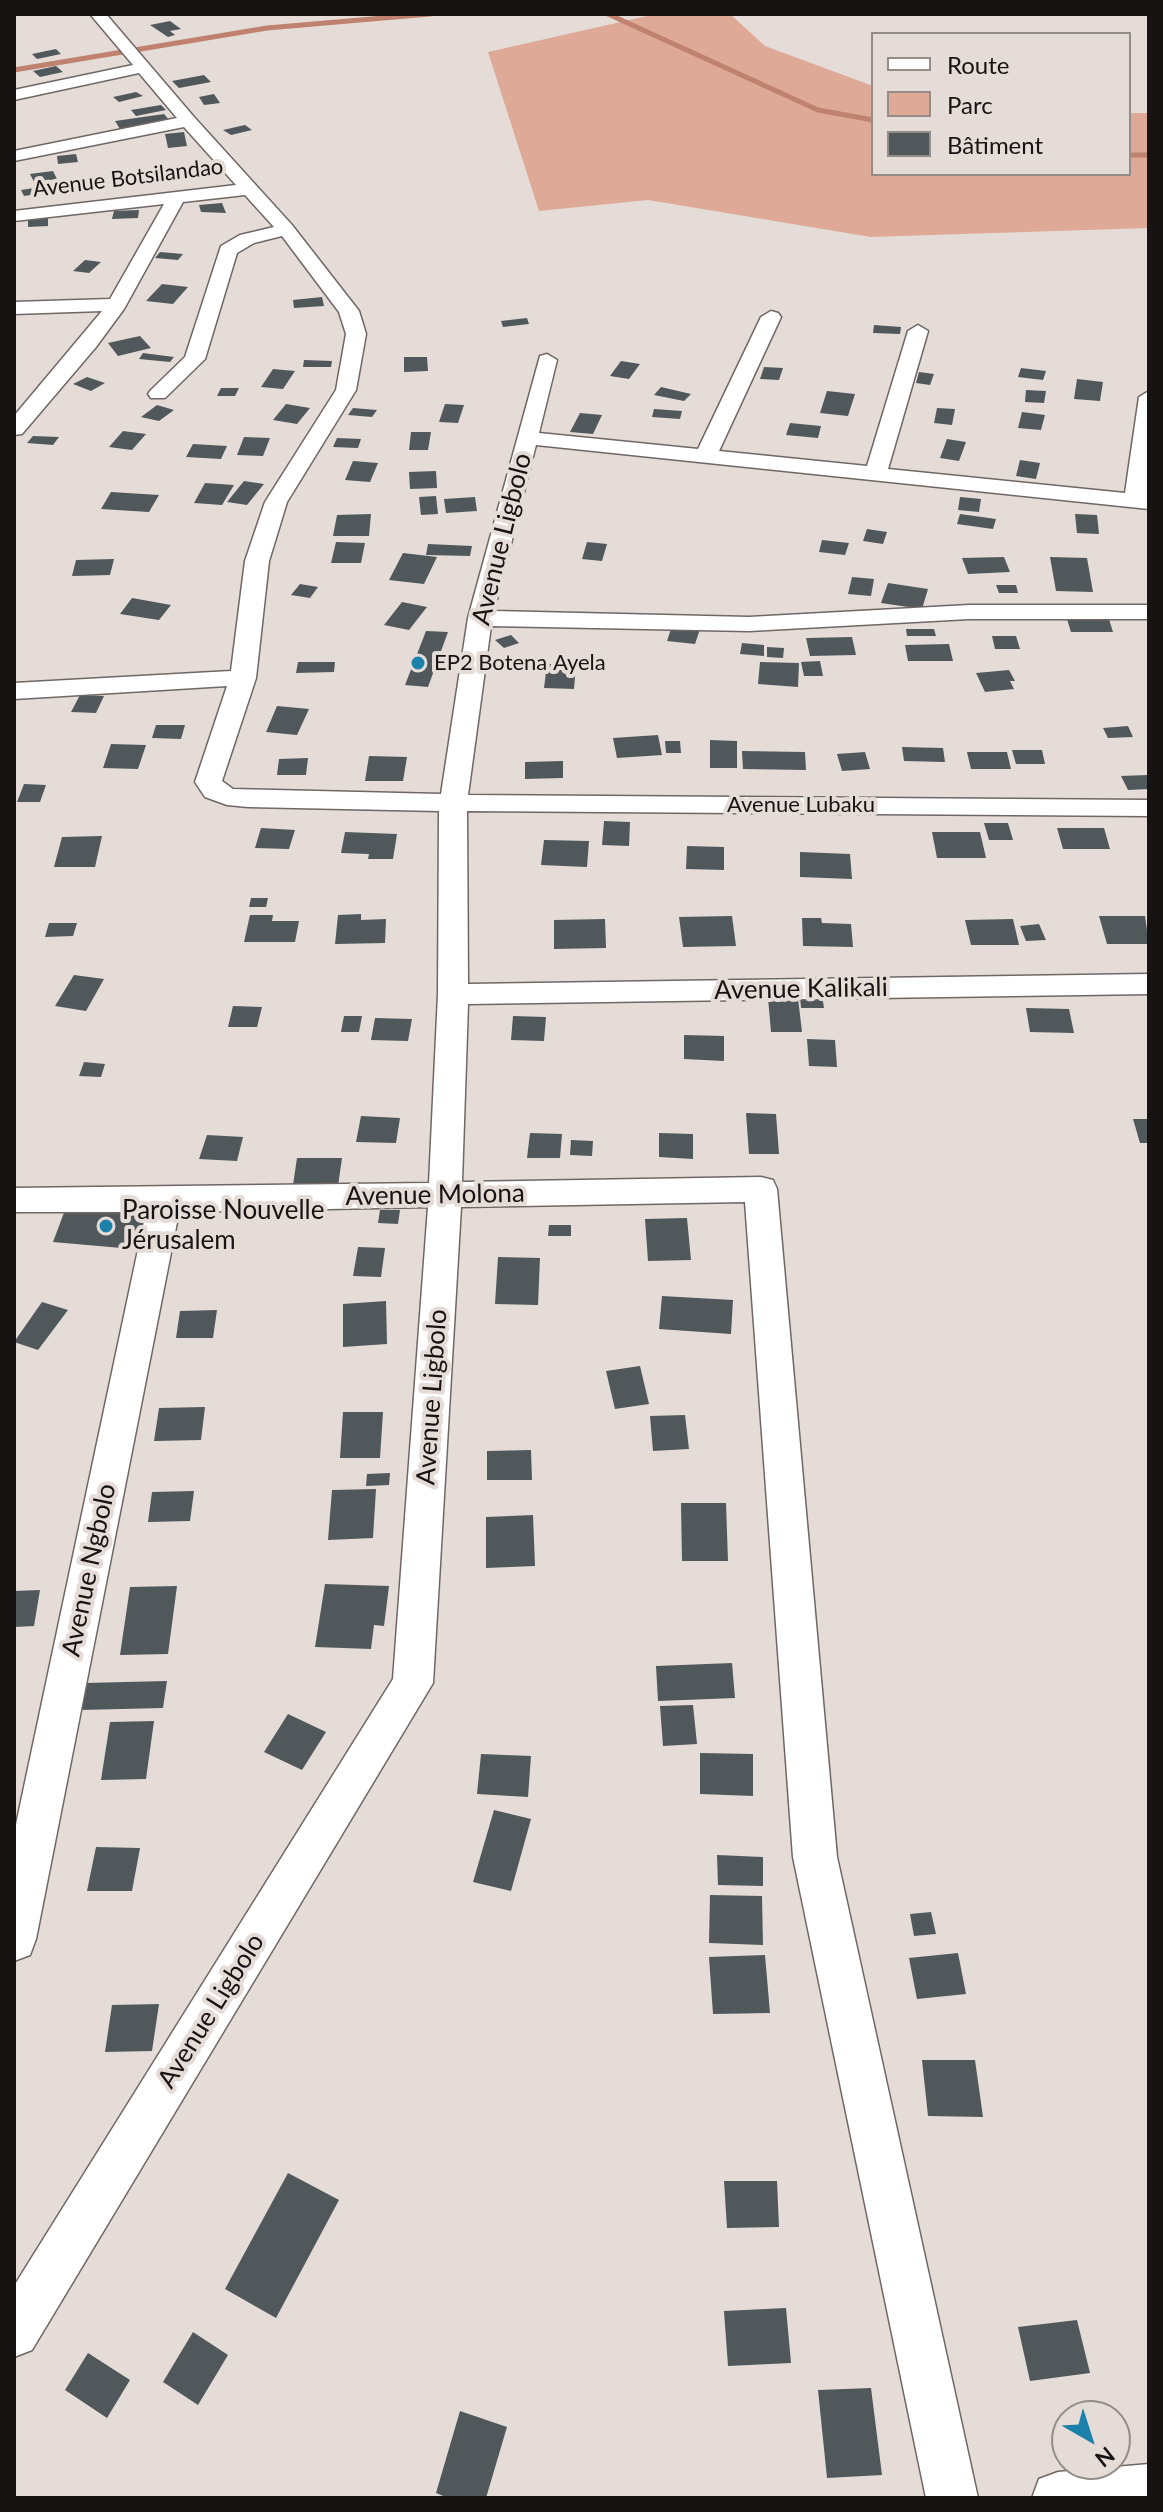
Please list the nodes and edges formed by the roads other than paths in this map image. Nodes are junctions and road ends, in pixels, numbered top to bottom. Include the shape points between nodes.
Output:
1 (98, 14) edge
2 (142, 68) junction
3 (14, 95) edge
4 (188, 121) junction
5 (14, 156) edge
6 (248, 189) junction
7 (177, 197) junction
8 (14, 216) edge
9 (286, 229) junction
10 (117, 305) junction
11 (14, 308) edge
12 (771, 317) dead end
13 (918, 331) dead end
14 (547, 360) dead end
15 (158, 394) dead end
16 (1149, 397) edge
17 (14, 429) edge
18 (527, 438) junction
19 (706, 456) junction
20 (876, 473) junction
21 (1142, 501) edge
22 (1149, 612) edge
23 (480, 618) junction
24 (243, 678) junction
25 (14, 691) edge
26 (453, 803) junction
27 (1149, 808) edge
28 (1149, 984) edge
29 (453, 994) junction
30 (445, 1195) junction
31 (14, 1200) edge
32 (165, 1200) junction
33 (14, 1939) edge
34 (14, 2332) edge
35 (1149, 2490) edge
36 (952, 2498) edge
37 (1058, 2498) edge

1 - 2 street
2 - 3 street
2 - 4 street
4 - 5 street
4 - 6 street
6 - 7 street, Avenue Botsilandao
6 - 9 street
7 - 8 street, Avenue Botsilandao
7 - 10 street
9 - 15 street via 228,250 195,359
9 - 24 street via 349,311 356,334 346,390 276,502 257,561
10 - 11 street
10 - 17 street
12 - 19 street
13 - 20 street
14 - 18 street, Avenue Ligbolo
16 - 21 street
18 - 19 street
18 - 23 street, Avenue Ligbolo
19 - 20 street
20 - 21 street
22 - 23 street via 969,612 749,624
23 - 26 street, Avenue Ligbolo
24 - 25 street
24 - 26 street, Avenue Lubaku via 208,782 215,791 248,799
26 - 27 street, Avenue Lubaku
26 - 29 street, Avenue Ligbolo
28 - 29 street, Avenue Kalikali
29 - 30 street, Avenue Ligbolo
30 - 32 street, Avenue Molona
30 - 34 street, Avenue Ligbolo via 413,1683
30 - 36 street, Avenue Molona via 761,1189 815,1857
31 - 32 street, Avenue Molona
32 - 33 street, Avenue Ngbolo
35 - 37 street

